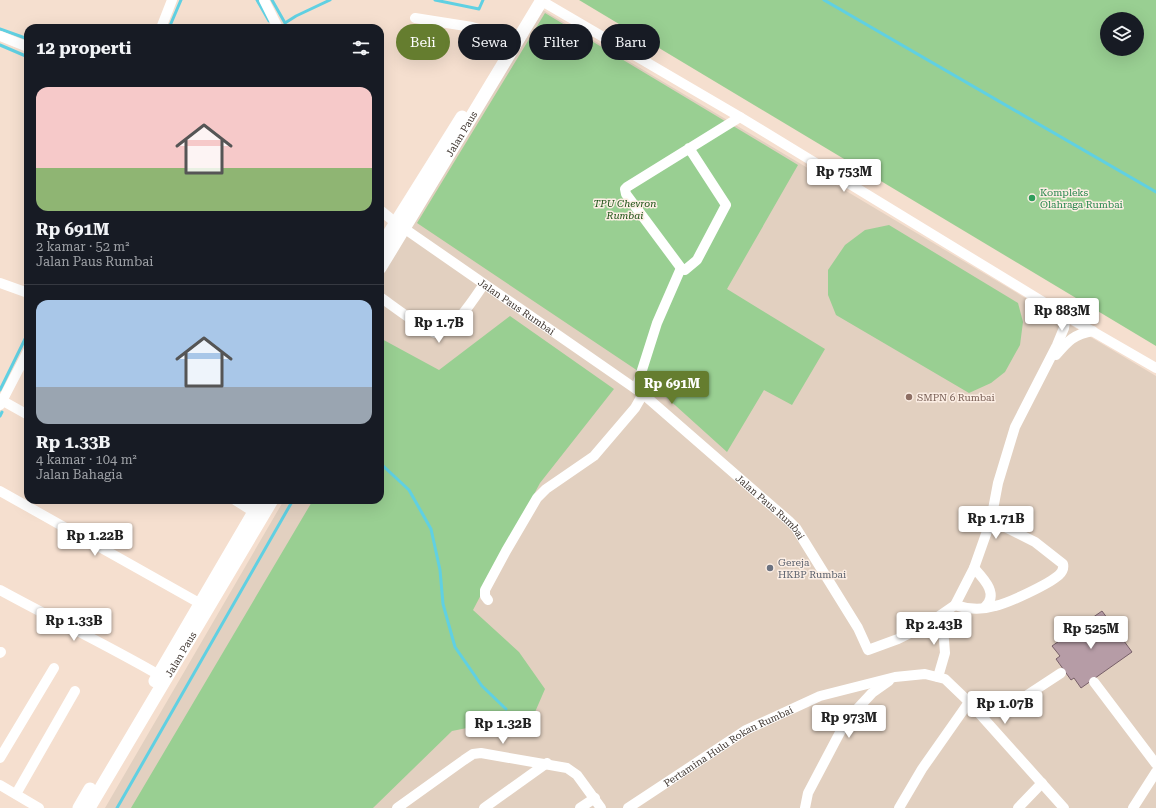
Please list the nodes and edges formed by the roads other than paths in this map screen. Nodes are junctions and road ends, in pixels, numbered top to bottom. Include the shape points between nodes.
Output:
1 (172, 0) edge
2 (264, 0) edge
3 (539, 0) edge
4 (415, 18) dead end
5 (163, 24) edge
6 (276, 24) edge
7 (521, 24) edge
8 (458, 25) edge
9 (0, 36) edge
10 (24, 45) edge
11 (497, 60) edge
12 (740, 117) junction
13 (689, 148) junction
14 (384, 213) edge
15 (400, 226) junction
16 (384, 244) edge
17 (384, 260) edge
18 (681, 268) junction
19 (0, 283) edge
20 (484, 284) junction
21 (24, 292) edge
22 (384, 300) edge
23 (1066, 316) junction
24 (1093, 331) junction
25 (24, 359) edge
26 (1046, 363) junction
27 (1156, 368) edge
28 (640, 392) junction
29 (4, 403) edge
30 (24, 413) edge
31 (0, 491) edge
32 (241, 504) edge
33 (259, 504) edge
34 (270, 504) edge
35 (254, 512) junction
36 (991, 520) junction
37 (974, 568) junction
38 (0, 590) edge
39 (488, 600) dead end
40 (201, 604) junction
41 (955, 604) junction
42 (985, 607) junction
43 (942, 616) junction
44 (54, 668) dead end
45 (1061, 672) dead end
46 (159, 675) junction
47 (895, 677) junction
48 (938, 677) junction
49 (1094, 682) dead end
50 (75, 691) dead end
51 (969, 702) junction
52 (1009, 707) dead end
53 (0, 758) edge
54 (546, 763) junction
55 (1156, 764) edge
56 (1156, 772) edge
57 (1042, 783) junction
58 (0, 785) edge
59 (16, 794) junction
60 (595, 798) junction
61 (39, 808) edge
62 (79, 808) edge
63 (89, 808) edge
64 (397, 808) edge
65 (484, 808) edge
66 (580, 808) edge
67 (601, 808) edge
68 (628, 808) edge
69 (805, 808) edge
70 (899, 808) edge
71 (1018, 808) edge
72 (1064, 808) edge
73 (1133, 808) edge

1 - 5 street
2 - 6 street
3 - 7 main road, Jalan Paus
3 - 12 street
3 - 15 main road, Jalan Paus
4 - 8 street
9 - 10 street
11 - 15 main road, Jalan Paus
12 - 13 street
12 - 23 street
13 - 18 street via 726,205 697,260 685,270
13 - 18 street via 625,189 626,194
14 - 15 street, Jalan Paus Rumbai
15 - 16 main road, Jalan Paus
15 - 17 main road, Jalan Paus
15 - 20 street, Jalan Paus Rumbai
18 - 28 street via 657,323
19 - 21 street
20 - 22 street via 463,313 450,326 438,333 412,320
20 - 28 street, Jalan Paus Rumbai
23 - 24 street
23 - 26 street, Jalan Paus Rumbai via 1057,345
24 - 26 street via 1080,333
24 - 27 street
25 - 29 street
26 - 36 street, Jalan Paus Rumbai via 1015,427 998,483
28 - 39 street via 635,408 594,456 537,498 485,590
28 - 43 street, Jalan Paus Rumbai via 796,528 858,628 868,650 898,639
29 - 30 street
31 - 40 street
32 - 35 street
33 - 35 main road, Jalan Paus
34 - 63 main road, Jalan Paus
35 - 40 main road, Jalan Paus
36 - 37 street, Jalan Paus Rumbai
36 - 42 street via 1035,542 1064,566 1058,576 1022,595 995,606
37 - 41 street, Jalan Paus Rumbai
37 - 42 street via 987,582 990,590 990,600
38 - 46 street
40 - 46 main road, Jalan Paus
41 - 42 street via 969,608
41 - 43 street, Jalan Paus Rumbai
43 - 48 street via 945,652
44 - 53 street
45 - 52 street
46 - 62 main road, Jalan Paus
47 - 48 street, Pertamina Hulu Rokan Rumbai via 925,674
47 - 68 street, Pertamina Hulu Rokan Rumbai via 820,696 746,730
47 - 69 street via 872,693 846,721 808,793
48 - 51 street via 945,679
49 - 55 street
50 - 59 street
51 - 57 street
51 - 70 street
54 - 60 street via 567,768 577,775
54 - 64 street via 473,754
54 - 65 street
56 - 73 street
57 - 71 street
57 - 72 street
58 - 59 street
59 - 61 street
60 - 66 street
60 - 67 street

